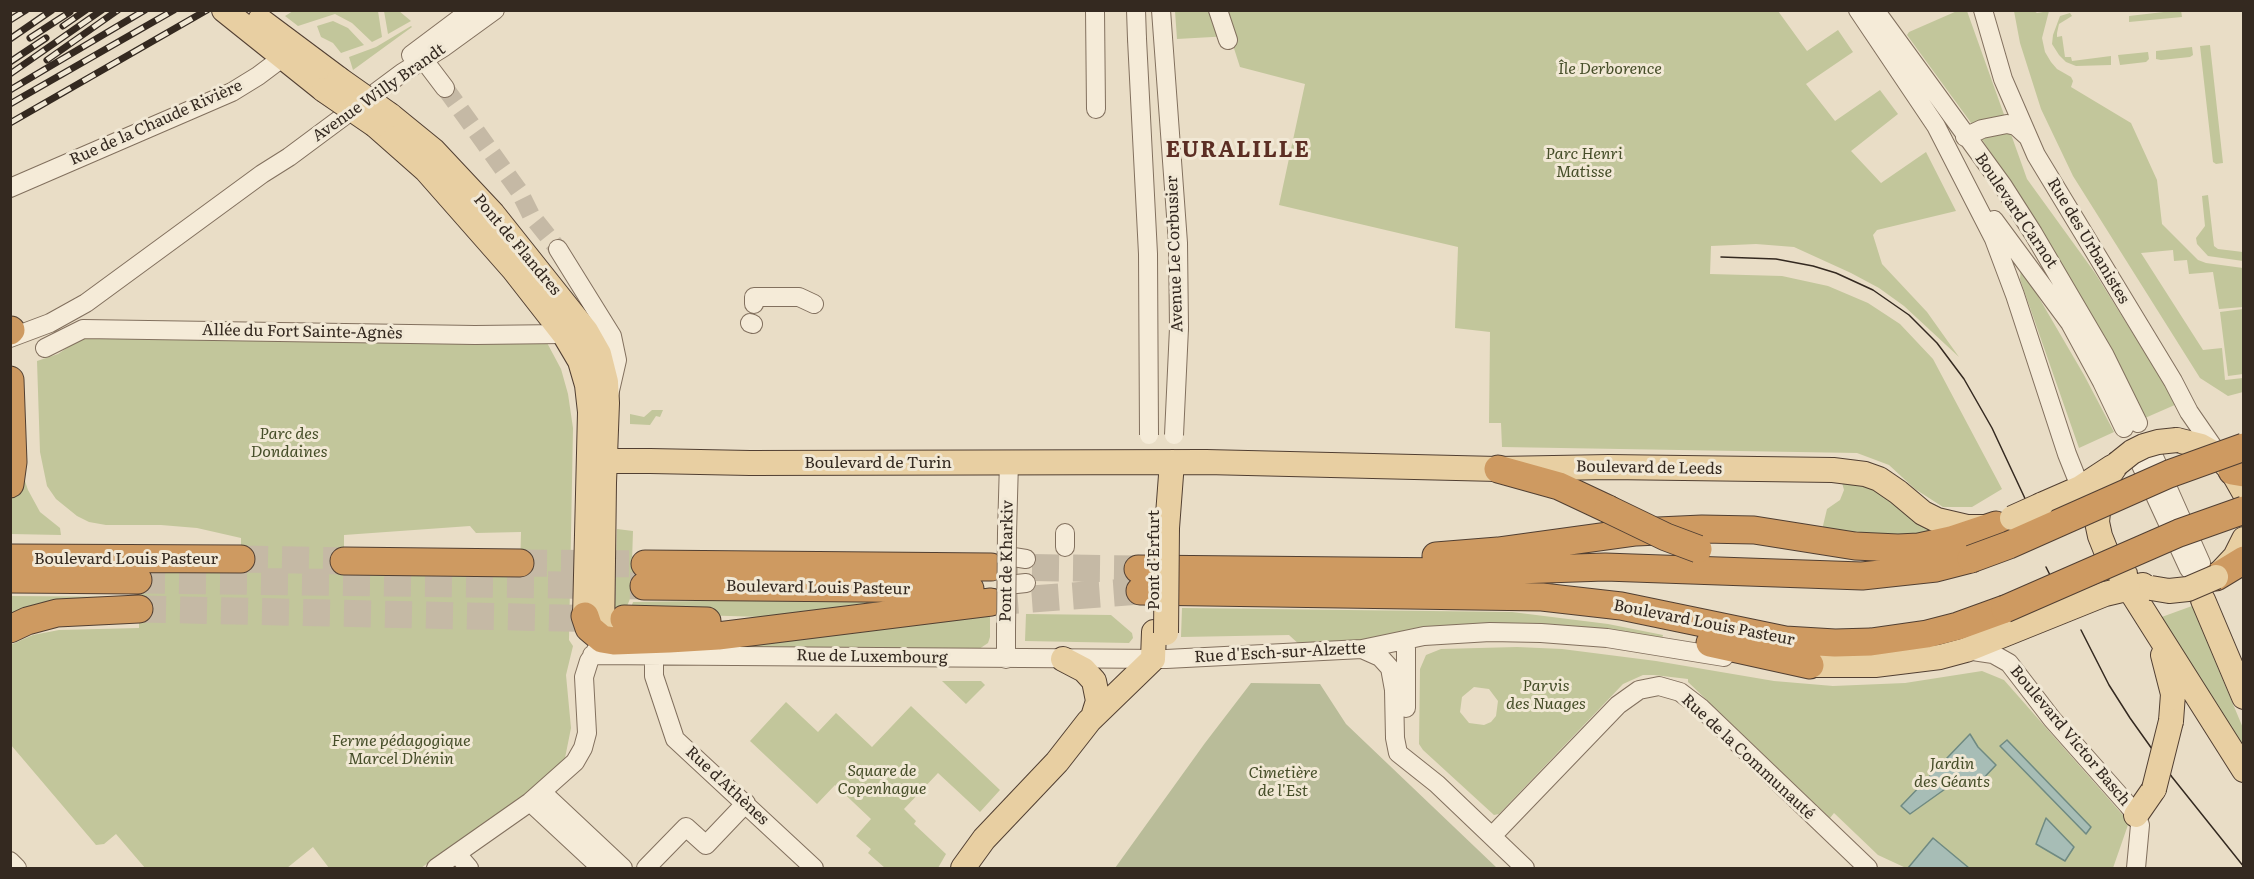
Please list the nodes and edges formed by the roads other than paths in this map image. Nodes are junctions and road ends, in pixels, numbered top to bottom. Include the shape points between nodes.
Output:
1 (224, 10) edge
2 (249, 10) edge
3 (471, 10) edge
4 (495, 10) edge
5 (1095, 10) edge
6 (1136, 10) edge
7 (1161, 10) edge
8 (1218, 10) edge
9 (1858, 10) edge
10 (1875, 10) edge
11 (1983, 10) edge
12 (266, 34) junction
13 (1228, 40) dead end
14 (287, 52) junction
15 (420, 55) junction
16 (445, 88) tunnel mouth
17 (1096, 109) dead end
18 (382, 120) junction
19 (2026, 136) junction
20 (1969, 142) junction
21 (10, 188) edge
22 (1970, 188) junction
23 (558, 249) tunnel mouth
24 (754, 304) dead end
25 (814, 304) dead end
26 (15, 332) edge
27 (564, 334) junction
28 (45, 348) dead end
29 (10, 380) edge
30 (608, 403) junction
31 (2148, 461) dead end
32 (1009, 462) junction
33 (1162, 462) junction
34 (2117, 465) junction
35 (597, 466) junction
36 (2237, 468) edge
37 (1498, 469) junction
38 (10, 484) edge
39 (2080, 488) junction
40 (2244, 510) edge
41 (2004, 522) junction
42 (2098, 531) junction
43 (2242, 553) edge
44 (10, 558) edge
45 (1026, 558) dead end
46 (241, 560) tunnel mouth
47 (344, 561) tunnel mouth
48 (520, 563) tunnel mouth
49 (1194, 570) junction
50 (1912, 572) junction
51 (644, 575) tunnel mouth
52 (10, 579) edge
53 (138, 580) tunnel mouth
54 (998, 580) junction
55 (2205, 581) junction
56 (1026, 583) dead end
57 (2140, 587) junction
58 (1389, 594) junction
59 (139, 609) tunnel mouth
60 (585, 616) joint
61 (624, 619) tunnel mouth
62 (839, 620) junction
63 (10, 628) edge
64 (2154, 630) junction
65 (1406, 640) junction
66 (597, 647) junction
67 (1362, 649) junction
68 (1966, 650) junction
69 (654, 656) junction
70 (1006, 659) junction
71 (1063, 659) junction
72 (1159, 659) junction
73 (2244, 660) edge
74 (1810, 665) junction
75 (2244, 697) edge
76 (1093, 717) junction
77 (1057, 762) junction
78 (2244, 770) edge
79 (1437, 784) junction
80 (536, 797) junction
81 (746, 803) junction
82 (2136, 815) junction
83 (1492, 837) junction
84 (457, 854) junction
85 (10, 861) edge
86 (17, 868) edge
87 (436, 868) edge
88 (469, 868) edge
89 (601, 868) edge
90 (623, 868) edge
91 (646, 868) edge
92 (814, 868) edge
93 (963, 868) edge
94 (1526, 868) edge
95 (1868, 868) edge
96 (2136, 868) edge

1 - 12 main road
2 - 12 main road
3 - 15 street, Avenue Willy Brandt
4 - 15 street, Avenue Willy Brandt
5 - 17 street
6 - 33 street, Avenue Le Corbusier, bridge via 1148,233 1149,435
7 - 33 street, Avenue Le Corbusier, bridge via 1179,262 1174,435
8 - 13 street
9 - 22 street, Boulevard Carnot via 1925,107
10 - 20 street, Boulevard Carnot
11 - 19 street, Rue des Urbanistes via 2003,79
12 - 14 main road
14 - 18 main road, Pont de Flandres, bridge
14 - 21 street, Rue de la Chaude Rivière via 232,92
15 - 16 street
15 - 26 street, Avenue Willy Brandt via 402,73 289,157 86,303 50,323
18 - 27 main road, Pont de Flandres via 514,270
18 - 30 main road, Pont de Flandres via 433,150 526,253 599,354
19 - 20 street via 2016,126 2007,124 1982,129
19 - 36 street, Rue des Urbanistes via 2189,412
20 - 22 street, Boulevard Carnot via 2064,283 2104,354 2131,426 2070,323
22 - 39 street, Boulevard Carnot via 2008,274
23 - 30 street via 612,336 616,368
24 - 25 street via 754,297 799,297
27 - 28 street, Allée du Fort Sainte-Agnès via 83,329
27 - 35 main road, Pont de Flandres via 580,361
29 - 38 highway via 14,462
30 - 35 main road, Pont de Flandres
31 - 55 street
32 - 33 main road, Boulevard de Turin
32 - 35 main road, Boulevard de Turin via 629,457
32 - 54 street, Pont de Kharkiv, bridge via 1007,532
33 - 37 main road, Boulevard de Leeds
33 - 72 main road, Pont d'Erfurt via 1155,486 1160,528
34 - 36 main road, Boulevard de Leeds, bridge via 2132,452 2168,440 2205,448
34 - 39 main road, Boulevard de Leeds
34 - 42 main road via 2100,494
35 - 60 main road, Pont de Flandres
35 - 66 main road, Pont de Flandres
36 - 50 highway, Boulevard Louis Pasteur, bridge via 2185,467 1971,560
37 - 41 main road, Boulevard de Leeds via 1855,472 1878,479 1938,520 1967,527
37 - 50 highway, bridge via 1559,486 1698,549 1816,567
39 - 41 main road, Boulevard de Leeds, bridge
39 - 42 street, Boulevard Carnot
40 - 58 highway, Boulevard Louis Pasteur, bridge via 2179,533 1958,626 1871,642 1821,643 1767,637 1582,601
41 - 49 highway via 1919,547 1855,546 1754,530 1702,529 1636,532 1467,554 1306,560
42 - 57 main road via 2112,561
43 - 55 highway
44 - 46 highway, Boulevard Louis Pasteur
45 - 54 street
47 - 48 highway
49 - 50 highway, Boulevard Louis Pasteur via 1457,572 1634,567 1843,576
49 - 58 highway, Boulevard Louis Pasteur via 1139,580
51 - 54 highway, Boulevard Louis Pasteur
52 - 53 highway, Boulevard Louis Pasteur
54 - 56 street
54 - 62 highway
54 - 70 street, Pont de Kharkiv, bridge
55 - 57 main road, bridge via 2188,589 2169,591
55 - 73 main road
55 - 75 main road
57 - 64 main road
57 - 68 main road, Boulevard Louis Pasteur via 2101,596
58 - 74 highway via 1613,619
59 - 63 highway via 57,614
60 - 66 highway
61 - 62 highway
62 - 66 highway via 718,636 614,641
64 - 78 main road
64 - 82 main road, bridge via 2171,682 2173,707 2154,789
65 - 67 street, Rue d'Esch-sur-Alzette
65 - 74 street, Boulevard Louis Pasteur via 1446,634 1549,633 1628,641 1766,664
65 - 79 street via 1405,744
66 - 69 street, Rue de Luxembourg
66 - 80 street via 584,677 584,748 575,762
67 - 72 street, Rue d'Esch-sur-Alzette
67 - 79 street via 1380,657 1390,668 1398,753
68 - 74 main road, Boulevard Louis Pasteur via 1895,664
68 - 82 street, Boulevard Victor Basch via 1993,654 2016,670 2039,704
69 - 70 street, Rue de Luxembourg
69 - 81 street, Rue d'Athènes via 654,676 675,739
70 - 71 street, Rue de Luxembourg
71 - 72 street, Rue de Luxembourg
71 - 76 main road via 1081,668 1094,681 1098,701
72 - 76 main road
72 - 77 main road via 1162,668 1108,723
76 - 77 main road
77 - 93 main road via 992,830
79 - 83 street
80 - 84 street
80 - 89 street
80 - 90 street
81 - 91 street via 706,845 686,827
81 - 92 street, Rue d'Athènes
82 - 96 street via 2140,833
83 - 94 street
83 - 95 street, Rue de la Communauté via 1618,705 1639,690 1659,686 1680,692 1701,708
84 - 87 street
84 - 88 street
85 - 86 street

